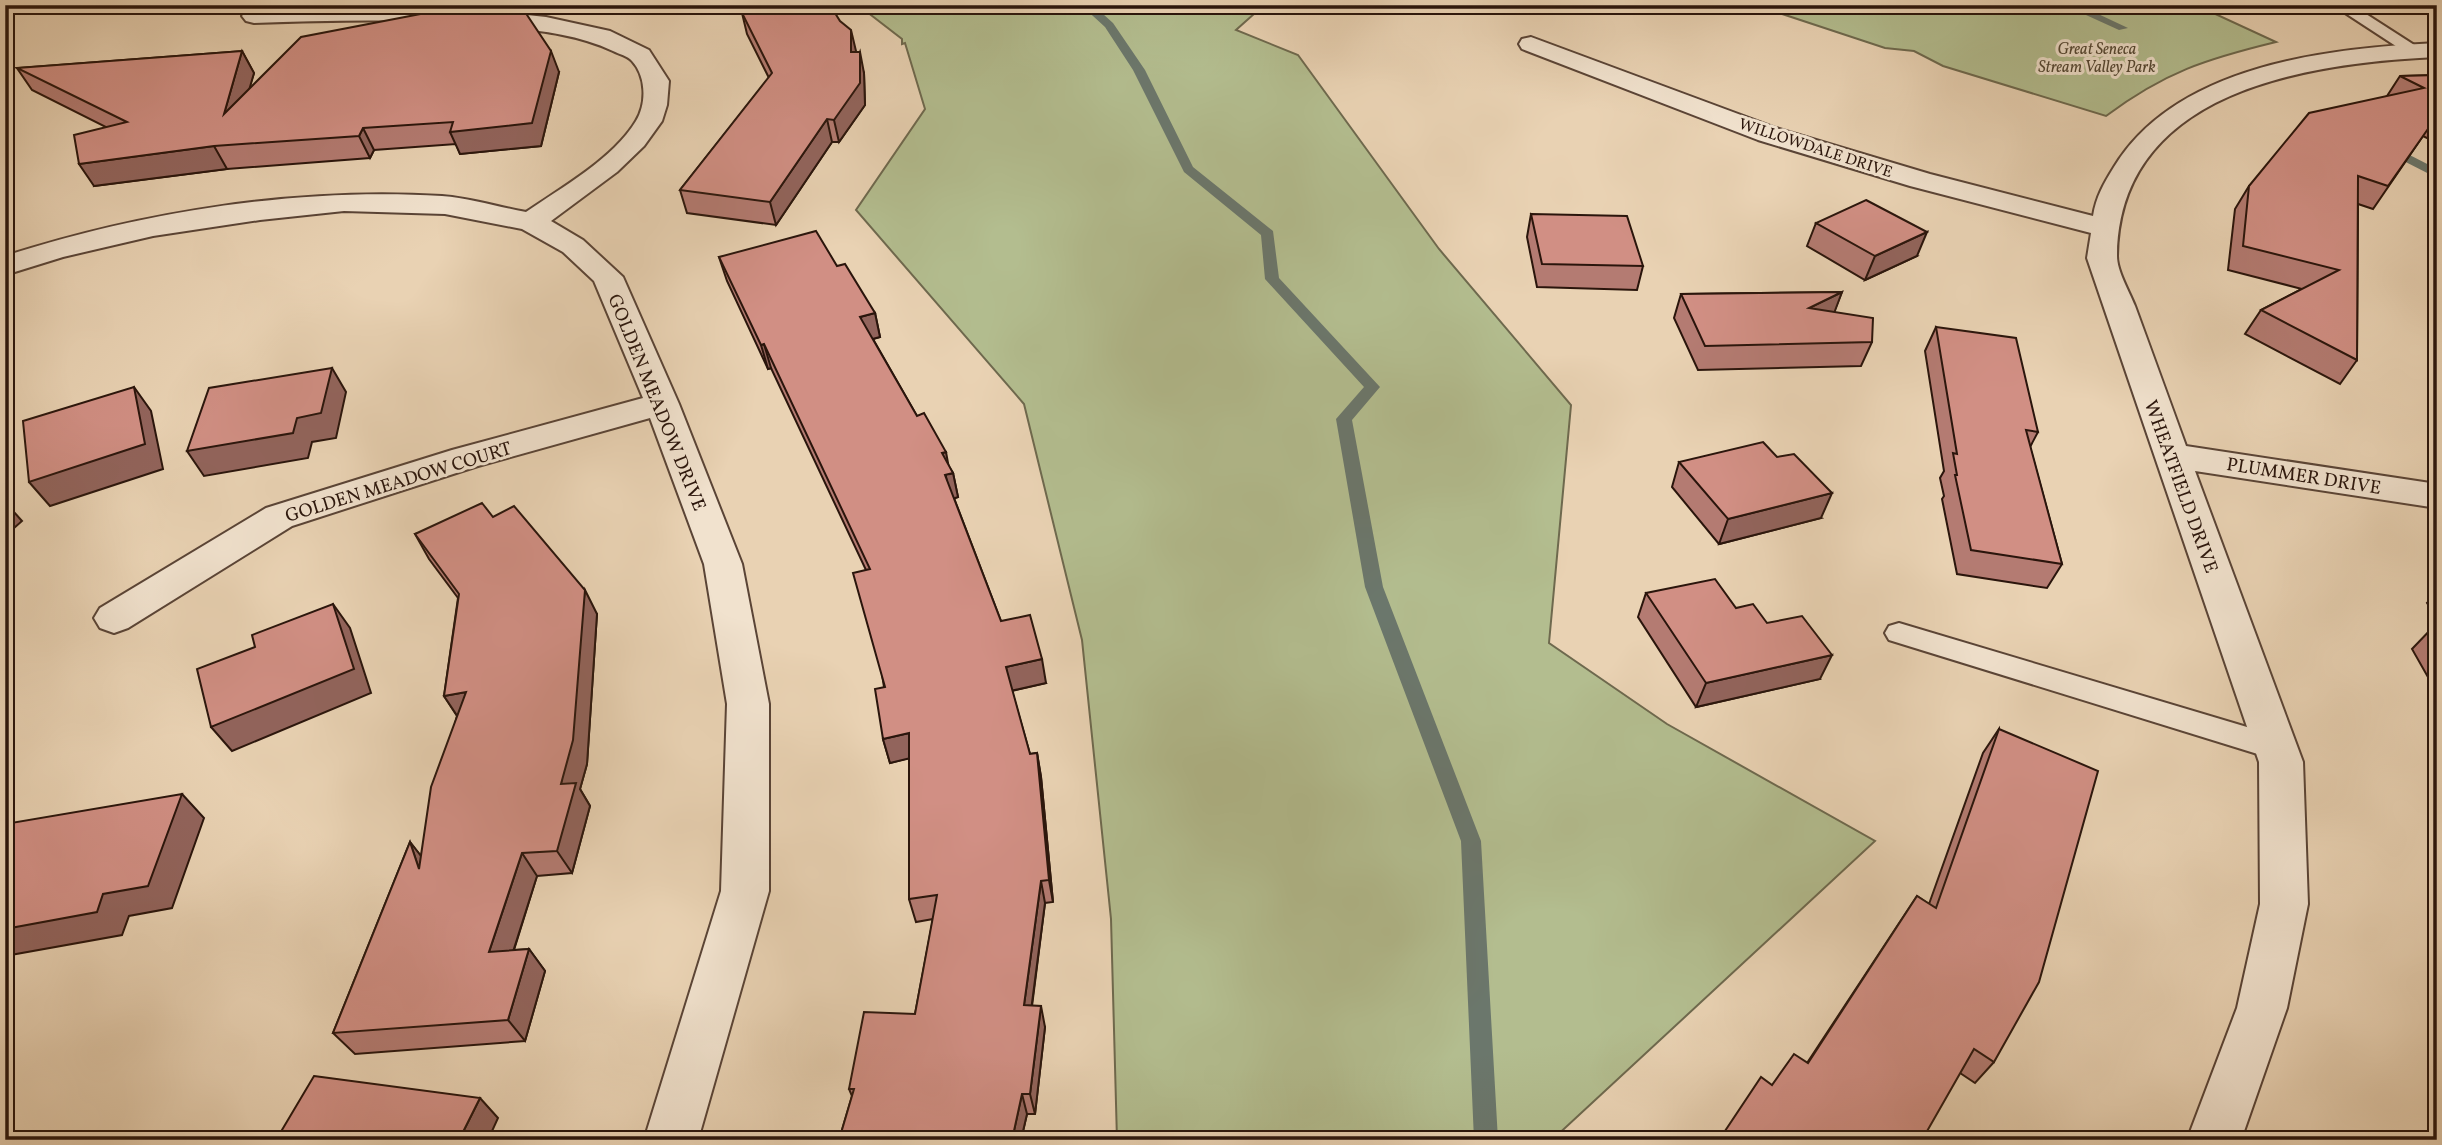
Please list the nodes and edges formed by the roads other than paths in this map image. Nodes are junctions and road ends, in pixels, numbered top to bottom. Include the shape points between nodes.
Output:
1 (2341, 5) edge
2 (2432, 5) edge
3 (2437, 8) edge
4 (254, 16) dead end
5 (1531, 44) dead end
6 (2426, 50) edge
7 (531, 222) junction
8 (2107, 228) junction
9 (5, 266) edge
10 (662, 404) junction
11 (2170, 455) junction
12 (2437, 496) edge
13 (114, 618) dead end
14 (1899, 633) dead end
15 (2277, 748) junction
16 (671, 1140) edge
17 (2214, 1140) edge

1 - 6 lane
2 - 3 lane
4 - 7 street via 521,10 606,27 636,42 656,69 656,97 648,124 618,158
5 - 8 street, WILLOWDALE DRIVE via 1767,134 1920,180
6 - 8 street, WHEATFIELD DRIVE via 2285,67 2215,93 2164,124 2138,149 2113,190
7 - 9 street, GOLDEN MEADOW DRIVE via 445,205 344,202 153,227
7 - 10 street, GOLDEN MEADOW DRIVE via 573,246 608,277
8 - 11 street, WHEATFIELD DRIVE via 2102,258
10 - 13 street, GOLDEN MEADOW COURT via 466,458 279,517
10 - 16 street, GOLDEN MEADOW DRIVE via 723,564 748,704 745,891
11 - 12 street, PLUMMER DRIVE
11 - 15 street, WHEATFIELD DRIVE
14 - 15 lane
15 - 17 street, WHEATFIELD DRIVE via 2284,904 2262,1008

